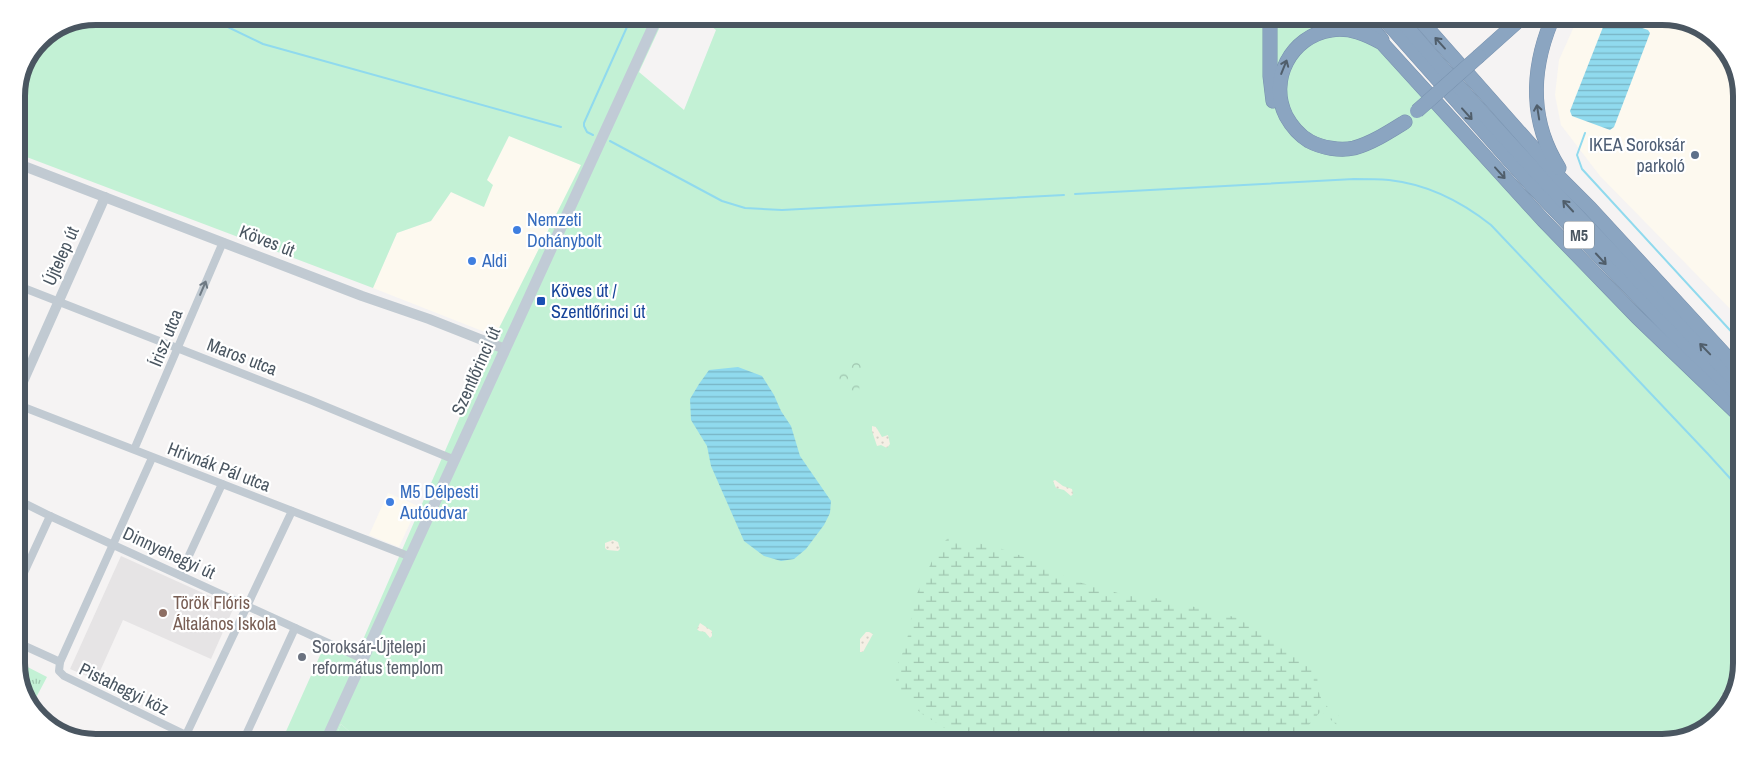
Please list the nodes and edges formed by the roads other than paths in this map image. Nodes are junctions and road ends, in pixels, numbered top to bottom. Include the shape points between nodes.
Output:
1 (654, 25) edge
2 (1270, 25) edge
3 (1370, 25) edge
4 (1390, 25) edge
5 (1405, 25) edge
6 (1425, 25) edge
7 (1513, 25) edge
8 (1550, 25) edge
9 (1397, 59) junction
10 (1405, 122) junction
11 (25, 166) edge
12 (105, 197) junction
13 (1590, 208) junction
14 (223, 242) junction
15 (25, 289) edge
16 (59, 302) junction
17 (177, 348) junction
18 (506, 349) junction
19 (1733, 363) edge
20 (25, 374) edge
21 (1733, 378) edge
22 (1733, 396) edge
23 (25, 409) edge
24 (1733, 409) edge
25 (136, 445) dead end
26 (152, 458) junction
27 (455, 460) junction
28 (222, 484) junction
29 (25, 504) edge
30 (292, 511) junction
31 (50, 516) junction
32 (113, 544) junction
33 (411, 557) junction
34 (25, 570) edge
35 (180, 575) junction
36 (246, 606) junction
37 (295, 628) junction
38 (25, 646) edge
39 (363, 659) junction
40 (60, 662) junction
41 (181, 734) edge
42 (186, 734) edge
43 (247, 734) edge
44 (329, 734) edge

1 - 18 main road, Szentlőrinci út
2 - 10 highway via 1273,102 1282,123 1302,144 1324,155 1349,156 1379,143
3 - 9 highway, M5
4 -> 22 highway, M5 via 1534,188
21 -> 5 highway, M5 via 1544,180
13 -> 6 highway, M5
7 - 10 highway, bridge
13 -> 8 highway via 1552,158 1542,133 1536,79
10 -> 9 highway via 1360,146 1343,149 1324,147 1296,132 1280,98 1282,72 1290,56 1305,41 1322,32 1340,29 1361,33 1382,43
9 -> 24 highway, M5 via 1543,220
11 - 12 street, Köves út
12 - 14 street, Köves út
12 - 16 street, Újtelep út
13 - 19 highway, M5
17 -> 14 street, Írisz utca
14 - 18 street, Köves út
15 - 16 street, Maros utca
16 - 17 street, Maros utca
16 - 20 street, Újtelep út
17 - 25 street, Írisz utca
17 - 27 street, Maros utca
18 - 27 main road, Szentlőrinci út
23 - 26 street, Hrivnák Pál utca
26 - 28 street, Hrivnák Pál utca
26 - 32 street
27 - 33 main road, Szentlőrinci út
28 - 30 street, Hrivnák Pál utca
28 - 35 street
29 - 31 street, Dinnyehegyi út
30 - 33 street, Hrivnák Pál utca
30 - 36 street
31 - 32 street, Dinnyehegyi út
31 - 34 street
32 - 35 street, Dinnyehegyi út
32 - 40 street
33 - 39 main road, Szentlőrinci út
35 - 36 street, Dinnyehegyi út
36 - 37 street, Dinnyehegyi út
36 - 42 street
37 - 39 street, Dinnyehegyi út
37 - 43 street
38 - 40 street
39 - 44 main road, Szentlőrinci út
40 - 41 street, Pistahegyi köz via 59,671 64,676

